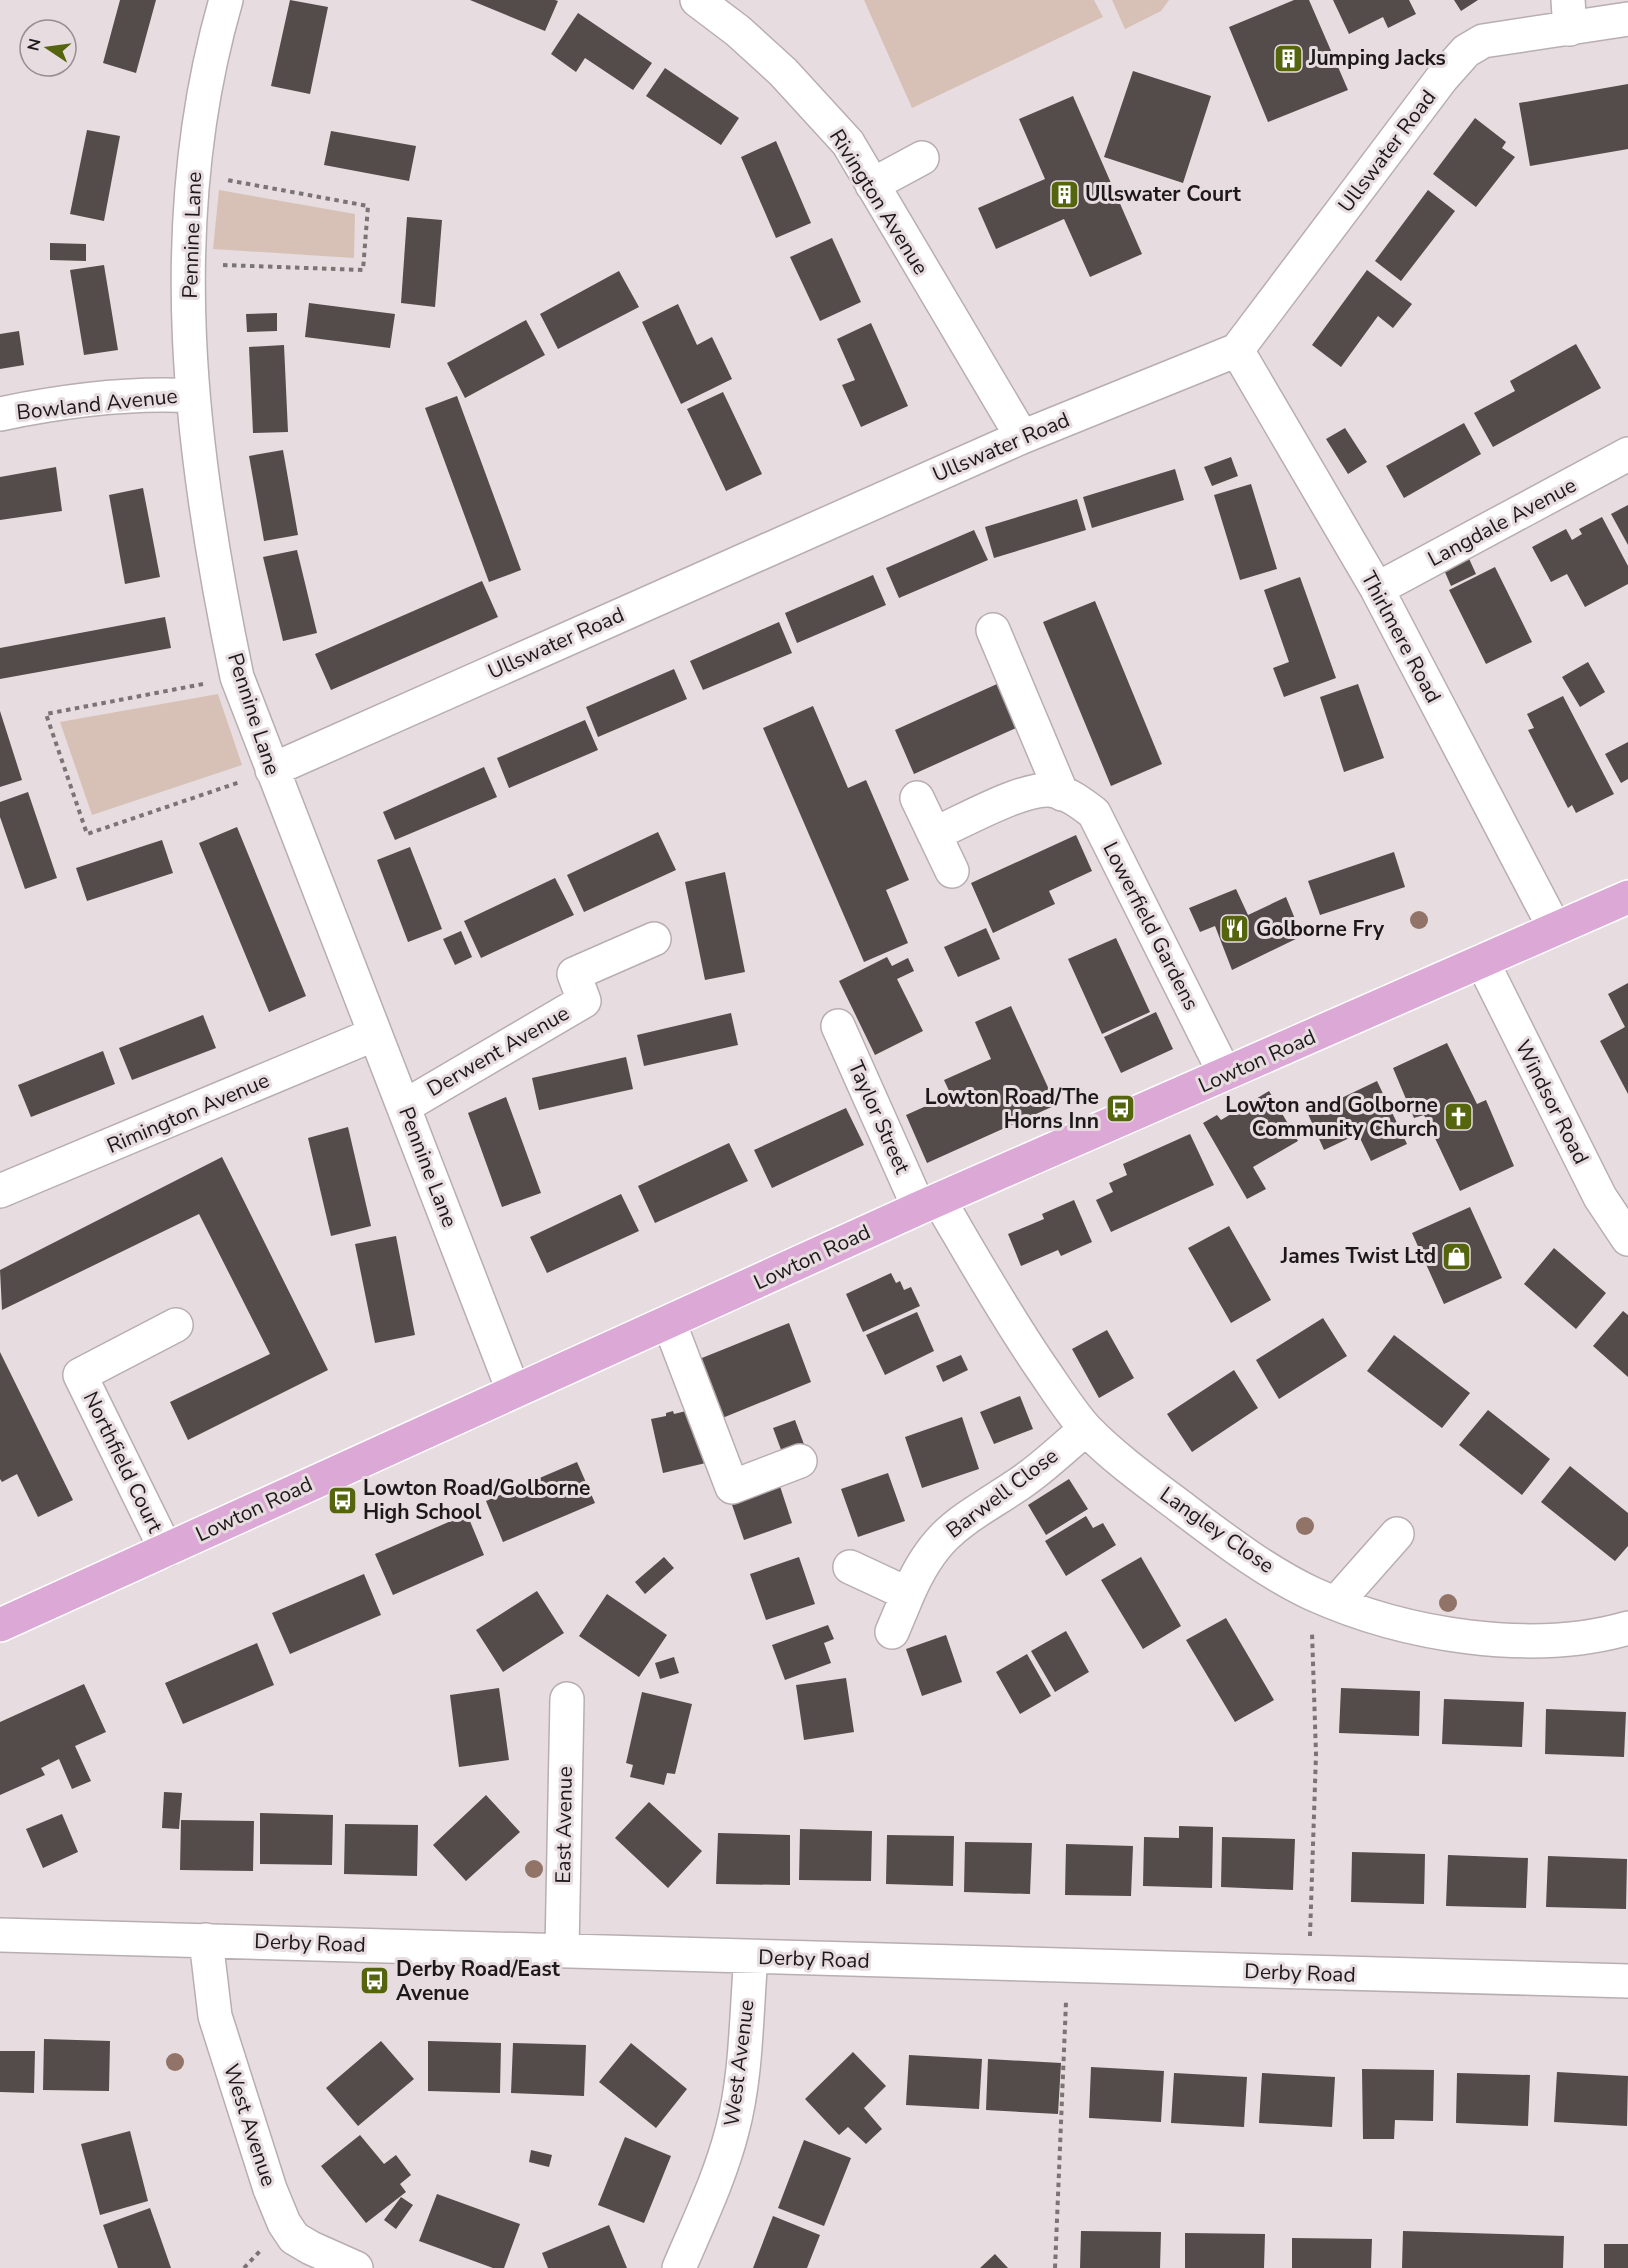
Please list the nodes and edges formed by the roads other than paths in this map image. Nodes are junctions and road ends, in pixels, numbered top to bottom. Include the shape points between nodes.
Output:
1 (226, 0) edge
2 (697, 0) edge
3 (1569, 14) edge
4 (1628, 19) edge
5 (922, 158) dead end
6 (872, 185) junction
7 (1237, 350) junction
8 (193, 396) junction
9 (0, 414) edge
10 (1023, 437) junction
11 (1628, 454) edge
12 (1377, 589) junction
13 (993, 630) dead end
14 (272, 771) junction
15 (1062, 794) junction
16 (917, 798) dead end
17 (934, 834) junction
18 (952, 871) dead end
19 (1628, 897) edge
20 (1555, 929) junction
21 (654, 939) dead end
22 (1482, 961) junction
23 (838, 1026) dead end
24 (375, 1034) junction
25 (1225, 1074) junction
26 (405, 1106) junction
27 (0, 1191) edge
28 (929, 1204) junction
29 (1628, 1239) edge
30 (669, 1322) junction
31 (176, 1325) dead end
32 (513, 1390) junction
33 (1086, 1429) junction
34 (800, 1461) dead end
35 (1396, 1534) dead end
36 (166, 1550) junction
37 (850, 1567) dead end
38 (908, 1594) junction
39 (1323, 1598) junction
40 (0, 1625) edge
41 (1628, 1628) edge
42 (892, 1632) dead end
43 (567, 1699) dead end
44 (0, 1935) edge
45 (206, 1940) junction
46 (562, 1950) junction
47 (751, 1957) junction
48 (1628, 1981) edge
49 (356, 2268) edge
50 (679, 2268) edge

1 - 8 street, Pennine Lane via 205,92 193,173 187,263
2 - 6 street, Rivington Avenue via 783,72 848,143
3 - 4 street, Ullswater Road
3 - 7 street, Ullswater Road via 1484,41 1466,51
5 - 6 street
6 - 10 street, Rivington Avenue
7 - 10 street, Ullswater Road
7 - 12 street, Thirlmere Road
8 - 9 street, Bowland Avenue via 159,393 45,405
8 - 14 street, Pennine Lane via 210,534 237,677
10 - 14 street, Ullswater Road
11 - 12 street, Langdale Avenue
12 - 20 street, Thirlmere Road
13 - 15 street
14 - 24 street, Pennine Lane
15 - 17 street, Lowerfield Gardens via 1050,790 1023,794
15 - 25 street, Lowerfield Gardens via 1094,813
16 - 17 street
17 - 18 street
19 - 20 main road, Lowton Road
20 - 22 main road, Lowton Road
21 - 26 street, Derwent Avenue via 574,974 585,1001
22 - 25 main road, Lowton Road
22 - 29 street, Windsor Road via 1600,1197
23 - 28 street, Taylor Street
24 - 26 street, Pennine Lane
24 - 27 street, Rimington Avenue
25 - 28 main road, Lowton Road
26 - 32 street, Pennine Lane
28 - 30 main road, Lowton Road
28 - 33 street, Langley Close
30 - 32 main road, Lowton Road
30 - 34 street via 732,1487
31 - 36 street, Northfield Court via 80,1375
32 - 36 main road, Lowton Road
33 - 38 street, Barwell Close via 1020,1483 937,1541
33 - 39 street, Langley Close via 1201,1522
35 - 39 street
36 - 40 main road, Lowton Road
37 - 38 street
38 - 42 street, Barwell Close
39 - 41 street, Langley Close via 1402,1625 1486,1638 1547,1640
43 - 46 street, East Avenue
44 - 45 street, Derby Road
45 - 46 street, Derby Road
45 - 49 street, West Avenue via 215,2016 284,2223 294,2238
46 - 47 street, Derby Road
47 - 48 street, Derby Road
47 - 50 street, West Avenue via 740,2091 732,2132

